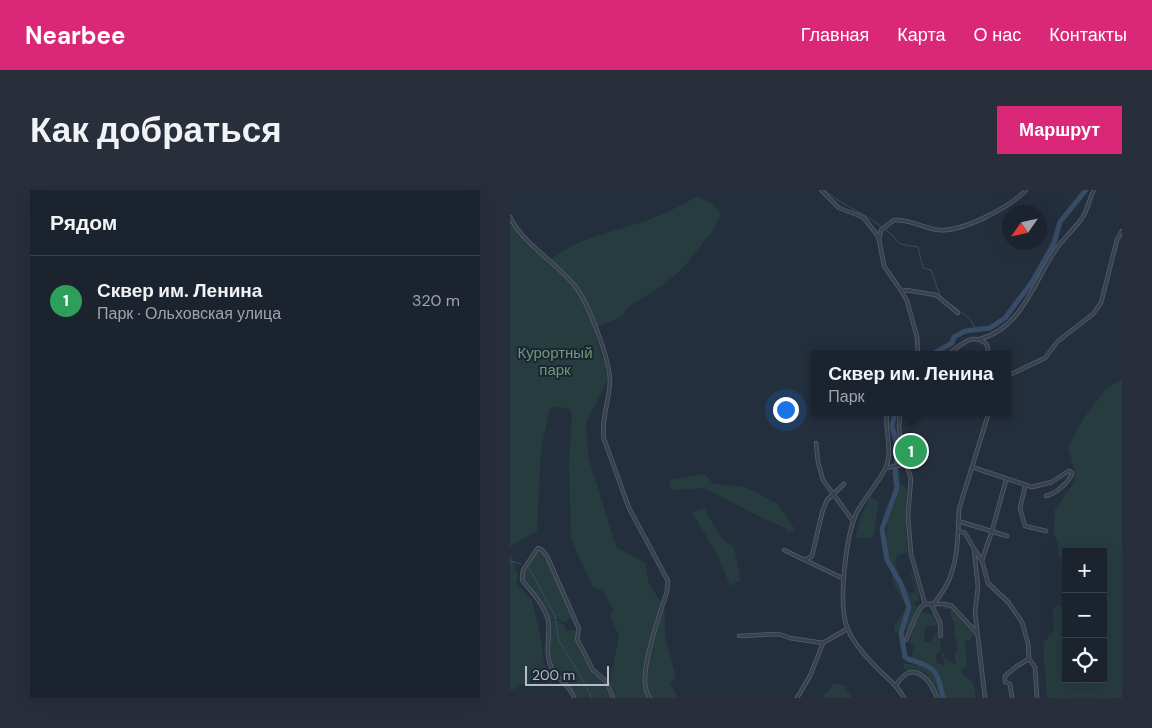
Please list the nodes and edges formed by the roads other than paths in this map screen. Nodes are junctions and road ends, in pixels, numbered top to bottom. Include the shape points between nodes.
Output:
1 (821, 190) edge
2 (1026, 190) edge
3 (1094, 190) edge
4 (510, 217) edge
5 (1122, 231) edge
6 (878, 240) junction
7 (902, 292) junction
8 (958, 313) dead end
9 (980, 339) junction
10 (918, 351) edge
11 (952, 351) edge
12 (988, 351) edge
13 (1011, 374) edge
14 (887, 416) edge
15 (900, 416) edge
16 (988, 416) edge
17 (816, 443) dead end
18 (906, 464) junction
19 (972, 467) junction
20 (886, 468) junction
21 (1006, 480) junction
22 (844, 484) dead end
23 (1025, 486) junction
24 (833, 494) junction
25 (1046, 496) dead end
26 (854, 521) junction
27 (958, 521) junction
28 (958, 531) junction
29 (992, 532) junction
30 (1046, 532) dead end
31 (1007, 536) dead end
32 (974, 549) junction
33 (784, 550) dead end
34 (806, 560) junction
35 (982, 561) junction
36 (844, 579) junction
37 (925, 604) junction
38 (932, 604) junction
39 (847, 629) junction
40 (978, 634) junction
41 (739, 636) dead end
42 (941, 636) dead end
43 (906, 640) dead end
44 (823, 643) junction
45 (1029, 659) junction
46 (896, 685) junction
47 (574, 698) edge
48 (613, 698) edge
49 (650, 698) edge
50 (798, 698) edge
51 (904, 698) edge
52 (937, 698) edge
53 (985, 698) edge
54 (1012, 698) edge
55 (1037, 698) edge

1 - 6 street via 839,208 862,217
2 - 6 street via 1005,208 952,229 934,229 894,220 881,230
3 - 9 street via 1083,218 1056,249 1022,308 1008,324
4 - 49 street via 577,289 594,321 605,358 610,380 602,428 604,439 629,508 668,581 644,674 644,685
5 - 13 street via 1101,303 1093,314 1058,341 1045,358
6 - 7 street via 884,266
7 - 8 street via 936,296
7 - 10 street via 917,336
9 - 11 street via 968,340
9 - 12 street via 985,342
14 - 20 street via 889,444
15 - 18 street via 902,453
16 - 19 street
17 - 24 street via 821,475
18 - 20 street
18 - 37 street via 910,478 911,554
19 - 21 street
19 - 27 street
20 - 26 street via 864,499
21 - 23 street
21 - 29 street
22 - 24 street
23 - 25 street via 1038,486 1067,472 1072,473 1052,495
23 - 30 street via 1020,508 1025,526
24 - 26 street
24 - 34 street via 822,513 812,556
26 - 36 street
27 - 28 street
27 - 29 street
28 - 32 street via 965,533
28 - 38 street via 951,577
29 - 31 street
29 - 35 street
32 - 35 street
32 - 40 street
33 - 34 street
34 - 36 street
35 - 45 street via 988,583 1009,603 1022,622
36 - 39 street
37 - 38 street
37 - 43 street
38 - 40 street via 949,604
38 - 42 street via 940,622
39 - 44 street
39 - 46 street via 877,668
40 - 53 street
41 - 44 street via 779,634
44 - 50 street
45 - 54 street via 1005,676
45 - 55 street via 1034,667
46 - 51 street
46 - 52 street via 906,674 919,674 924,676
47 - 48 street via 572,691 551,667 548,621 542,605 522,580 522,570 538,548 547,556 593,670 607,682

